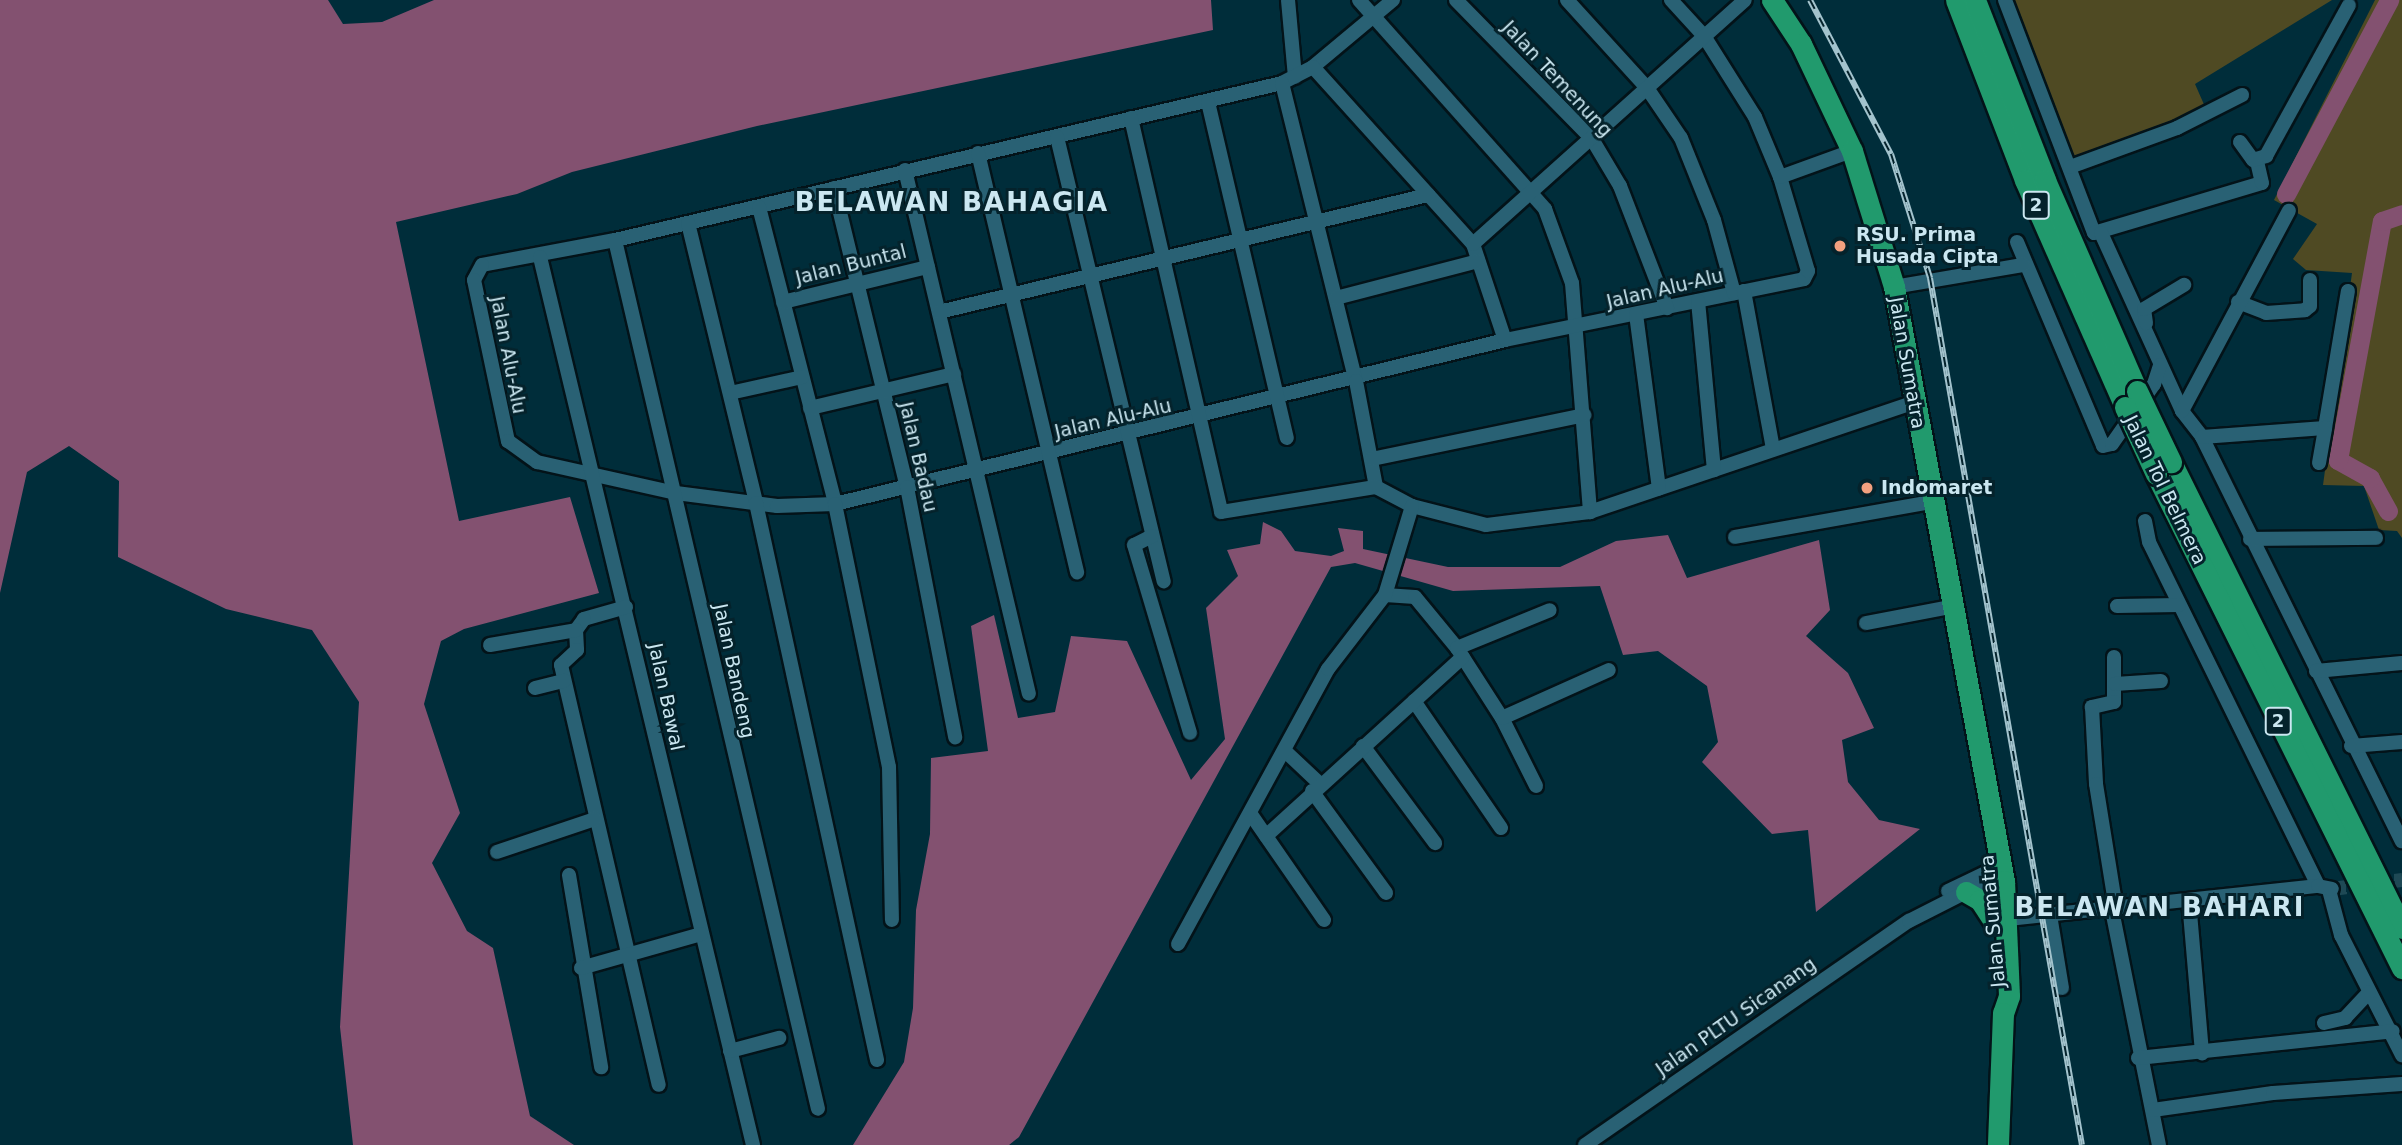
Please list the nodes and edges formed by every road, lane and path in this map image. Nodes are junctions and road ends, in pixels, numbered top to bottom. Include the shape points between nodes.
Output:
1 (1288, 0) edge
2 (1359, 0) edge
3 (1393, 0) edge
4 (1456, 0) edge
5 (1567, 0) edge
6 (1671, 0) edge
7 (1745, 0) edge
8 (1772, 0) edge
9 (1956, 0) edge
10 (1975, 0) edge
11 (2005, 0) edge
12 (2348, 5) dead end
13 (1374, 17) junction
14 (1704, 36) junction
15 (1313, 67) junction
16 (1289, 80) junction
17 (1647, 88) junction
18 (2242, 94) dead end
19 (1208, 102) junction
20 (1131, 118) junction
21 (1057, 137) junction
22 (1592, 139) junction
23 (2240, 142) dead end
24 (1852, 151) junction
25 (978, 153) junction
26 (2257, 161) junction
27 (2070, 167) junction
28 (905, 170) junction
29 (1780, 177) junction
30 (834, 188) junction
31 (1531, 189) junction
32 (1428, 195) junction
33 (759, 207) junction
34 (2289, 211) dead end
35 (1317, 222) junction
36 (688, 223) junction
37 (2101, 233) junction
38 (615, 240) junction
39 (1241, 242) junction
40 (2017, 242) dead end
41 (1473, 244) junction
42 (540, 257) junction
43 (1164, 258) junction
44 (1478, 261) junction
45 (2023, 265) junction
46 (928, 267) junction
47 (1089, 278) junction
48 (2310, 280) dead end
49 (857, 284) junction
50 (2183, 285) dead end
51 (1894, 287) junction
52 (2347, 291) dead end
53 (1739, 292) junction
54 (1014, 297) junction
55 (1336, 298) junction
56 (1698, 301) junction
57 (783, 302) junction
58 (2238, 302) junction
59 (1667, 308) junction
60 (939, 312) junction
61 (1636, 314) junction
62 (2143, 326) junction
63 (1578, 329) junction
64 (1506, 341) junction
65 (2161, 367) junction
66 (954, 374) junction
67 (802, 377) junction
68 (1356, 381) junction
69 (883, 391) junction
70 (730, 393) junction
71 (1278, 399) junction
72 (2131, 399) junction
73 (1915, 402) junction
74 (810, 408) junction
75 (2181, 408) junction
76 (1585, 415) junction
77 (1204, 417) junction
78 (2325, 428) junction
79 (1125, 435) junction
80 (2202, 437) junction
81 (1287, 438) dead end
82 (1773, 449) junction
83 (1052, 453) junction
84 (1372, 459) junction
85 (2319, 463) dead end
86 (2163, 468) junction
87 (978, 470) junction
88 (1714, 470) junction
89 (596, 474) junction
90 (907, 487) junction
91 (1376, 487) junction
92 (1659, 488) junction
93 (676, 493) junction
94 (1932, 502) junction
95 (757, 503) junction
96 (835, 503) junction
97 (1412, 506) junction
98 (1590, 512) junction
99 (2145, 521) dead end
100 (1152, 536) junction
101 (1735, 537) dead end
102 (2376, 538) dead end
103 (2250, 539) junction
104 (1077, 572) dead end
105 (1164, 581) dead end
106 (1388, 590) junction
107 (2179, 605) junction
108 (2118, 606) dead end
109 (626, 607) junction
110 (1950, 607) junction
111 (1550, 610) dead end
112 (1866, 622) dead end
113 (576, 630) junction
114 (491, 645) dead end
115 (1460, 653) junction
116 (2114, 657) dead end
117 (2402, 663) edge
118 (1609, 670) dead end
119 (2316, 671) junction
120 (564, 681) junction
121 (2161, 681) dead end
122 (2115, 684) junction
123 (535, 688) dead end
124 (1029, 694) dead end
125 (1414, 701) junction
126 (1502, 718) junction
127 (1190, 733) dead end
128 (955, 737) dead end
129 (2402, 742) edge
130 (1363, 746) junction
131 (2351, 746) junction
132 (1285, 751) junction
133 (1536, 786) dead end
134 (1316, 788) junction
135 (1250, 813) junction
136 (595, 819) junction
137 (1501, 828) dead end
138 (1266, 836) junction
139 (2402, 841) edge
140 (1435, 844) dead end
141 (497, 852) dead end
142 (1997, 874) junction
143 (569, 875) dead end
144 (2326, 888) junction
145 (1966, 891) junction
146 (1386, 893) dead end
147 (2189, 901) junction
148 (2114, 909) junction
149 (2050, 915) junction
150 (892, 919) dead end
151 (1324, 920) dead end
152 (1909, 921) junction
153 (2001, 921) junction
154 (2402, 928) edge
155 (701, 934) junction
156 (1178, 944) dead end
157 (626, 956) junction
158 (581, 968) junction
159 (2402, 968) edge
160 (2062, 988) dead end
161 (2369, 992) junction
162 (2324, 1023) dead end
163 (2393, 1031) junction
164 (779, 1038) dead end
165 (730, 1051) junction
166 (2202, 1053) junction
167 (2402, 1055) edge
168 (2138, 1058) junction
169 (877, 1060) dead end
170 (601, 1067) dead end
171 (2402, 1084) edge
172 (659, 1085) dead end
173 (818, 1109) dead end
174 (2153, 1110) junction
175 (752, 1145) edge
176 (1585, 1145) edge
177 (1998, 1145) edge
178 (2159, 1145) edge

1 - 16 street
2 - 13 street
3 - 13 street
4 - 22 street, Jalan Temenung
5 - 17 street
6 - 14 street
7 - 14 street
8 - 24 highway, Jalan Sumatra via 1801,44
9 - 72 highway, Jalan Tol Belmera / 2 via 2025,180
10 - 72 highway, Jalan Tol Belmera / 2
11 - 27 street
12 - 26 street via 2280,135
13 - 15 street
13 - 31 street
14 - 17 street
14 - 29 street via 1745,99
15 - 16 street
15 - 32 street
16 - 19 street
16 - 35 street
17 - 22 street
17 - 53 street via 1691,159
18 - 27 street via 2177,128
19 - 20 street
19 - 39 street
20 - 21 street
20 - 43 street
21 - 25 street
21 - 47 street
22 - 31 street
22 - 59 street, Jalan Temenung via 1620,186
23 - 26 street
24 - 29 street
24 - 51 highway, Jalan Sumatra
25 - 28 street
25 - 54 street
26 - 37 street via 2262,183
27 - 37 street via 2093,231
28 - 30 street
28 - 46 street
29 - 53 street, Jalan Alu-Alu via 1808,274 1797,282
30 - 33 street
30 - 49 street, Jalan Badau
31 - 41 street
31 - 63 street via 1561,248
32 - 35 street
32 - 41 street
33 - 36 street
33 - 57 street
34 - 58 street
35 - 39 street
35 - 55 street
36 - 38 street
36 - 70 street
37 - 62 street
38 - 42 street
38 - 93 street, Jalan Bandeng
39 - 43 street
39 - 71 street
40 - 45 street
41 - 44 street
42 - 89 street, Jalan Bawal
42 - 89 street, Jalan Alu-Alu via 482,265 474,280 508,441 537,462
43 - 47 street
43 - 77 street
44 - 55 street
44 - 64 street
45 - 51 street
45 - 65 street via 2051,317 2103,446 2112,444
46 - 49 street, Jalan Buntal
46 - 60 street
47 - 54 street
47 - 79 street
48 - 58 street via 2310,306 2305,310 2266,313
49 - 57 street, Jalan Buntal
49 - 69 street, Jalan Badau
50 - 62 street via 2143,310
51 - 73 highway, Jalan Sumatra
52 - 78 street
53 - 56 street, Jalan Alu-Alu
53 - 82 street
54 - 60 street
54 - 83 street
55 - 68 street
56 - 59 street, Jalan Alu-Alu
56 - 88 street
57 - 67 street
58 - 75 street
59 - 61 street, Jalan Alu-Alu
60 - 66 street
61 - 63 street, Jalan Alu-Alu
61 - 92 street
62 - 65 street
63 - 64 street, Jalan Alu-Alu
63 - 76 street
64 - 68 street, Jalan Alu-Alu
65 - 75 street
66 - 69 street
66 - 87 street
67 - 70 street
67 - 74 street
68 - 71 street, Jalan Alu-Alu
68 - 84 street
69 - 74 street
69 - 90 street, Jalan Badau
70 - 95 street
71 - 77 street, Jalan Alu-Alu
71 - 81 street
72 - 86 highway, Jalan Tol Belmera / 2, bridge
73 - 82 street
73 - 94 highway, Jalan Sumatra
74 - 96 street
75 - 80 street
76 - 84 street
76 - 98 street
77 - 79 street, Jalan Alu-Alu
77 - 91 street via 1221,512
78 - 80 street
78 - 85 street
79 - 83 street, Jalan Alu-Alu
79 - 100 street
80 - 103 street
82 - 88 street
83 - 87 street, Jalan Alu-Alu
83 - 104 street
84 - 91 street
86 - 154 highway, Jalan Tol Belmera / 2
86 - 159 highway, Jalan Tol Belmera / 2
87 - 90 street, Jalan Alu-Alu
87 - 124 street
88 - 92 street
89 - 93 street, Jalan Alu-Alu
89 - 109 street, Jalan Bawal
90 - 96 street, Jalan Alu-Alu
90 - 128 street, Jalan Badau
91 - 97 street
92 - 98 street
93 - 95 street, Jalan Alu-Alu
93 - 173 street, Jalan Bandeng
94 - 101 street
94 - 110 highway, Jalan Sumatra
95 - 96 street, Jalan Alu-Alu
95 - 169 street
96 - 150 street via 889,767
97 - 98 street via 1486,525
97 - 106 street
99 - 107 street via 2149,542
100 - 105 street
100 - 127 street via 1134,545
102 - 103 street
103 - 119 street
106 - 115 street via 1415,597
106 - 132 street via 1328,669
107 - 108 street
107 - 144 street
109 - 113 street via 588,616
109 - 155 street, Jalan Bawal
110 - 112 street
110 - 142 highway, Jalan Sumatra via 1975,747 1971,757
111 - 115 street
113 - 114 street
113 - 120 street via 577,650 561,663
115 - 125 street
115 - 126 street
116 - 122 street
117 - 119 street
118 - 126 street
119 - 131 street
120 - 123 street
120 - 136 street
121 - 122 street
122 - 148 street via 2115,702 2092,707 2095,784
125 - 130 street
125 - 137 street
126 - 133 street
129 - 131 street
130 - 134 street
130 - 140 street
131 - 139 street
132 - 134 street
132 - 135 street
134 - 138 street
134 - 146 street
135 - 138 street
135 - 156 street
136 - 141 street
136 - 157 street
138 - 151 street
142 - 145 street, Jalan PLTU Sicanang
142 - 152 street, Jalan PLTU Sicanang via 1930,902
142 - 153 highway, Jalan Sumatra
143 - 158 street
144 - 147 street
144 - 161 street via 2341,935
145 - 152 street, Jalan PLTU Sicanang
145 - 153 highway
147 - 148 street
147 - 166 street
148 - 149 street
148 - 168 street
149 - 153 street
149 - 160 street
152 - 176 street, Jalan PLTU Sicanang
153 - 177 highway, Jalan Sumatra
155 - 157 street
155 - 165 street, Jalan Bawal
157 - 158 street
157 - 172 street
158 - 170 street
161 - 162 street via 2345,1018
161 - 163 street
163 - 166 street
163 - 167 street
164 - 165 street
165 - 175 street, Jalan Bawal
166 - 168 street
168 - 174 street
171 - 174 street
174 - 178 street

